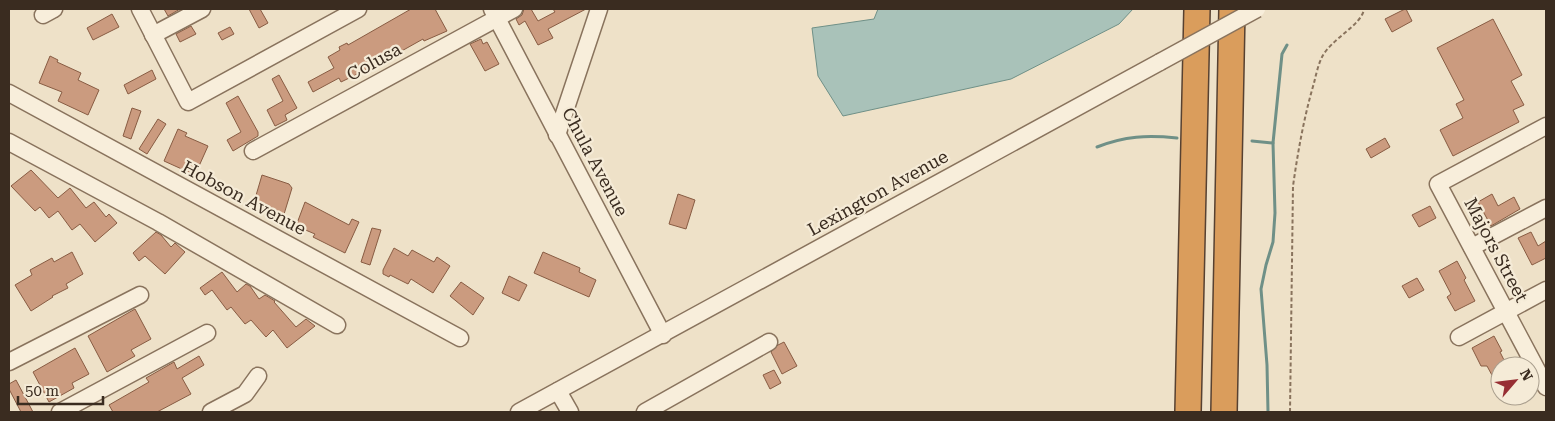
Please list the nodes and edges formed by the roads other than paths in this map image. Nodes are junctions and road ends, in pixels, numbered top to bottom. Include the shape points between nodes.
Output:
1 (140, 9) edge
2 (202, 9) edge
3 (358, 9) edge
4 (514, 9) edge
5 (599, 9) edge
6 (1197, 9) edge
7 (1232, 9) edge
8 (1257, 9) edge
9 (495, 13) edge
10 (153, 35) junction
11 (9, 94) edge
12 (1546, 126) edge
13 (557, 135) junction
14 (9, 142) edge
15 (253, 151) dead end
16 (1546, 208) edge
17 (1472, 248) junction
18 (1546, 290) edge
19 (140, 295) dead end
20 (1506, 312) junction
21 (338, 325) dead end
22 (207, 333) dead end
23 (663, 335) junction
24 (1459, 337) dead end
25 (460, 338) dead end
26 (769, 342) dead end
27 (9, 362) edge
28 (258, 376) dead end
29 (1544, 378) edge
30 (558, 391) junction
31 (60, 412) edge
32 (211, 412) edge
33 (519, 412) edge
34 (570, 412) edge
35 (645, 412) edge
36 (1188, 412) edge
37 (1224, 412) edge

1 - 10 street
2 - 10 street
3 - 10 street via 188,102
4 - 9 street, Colusa
5 - 13 street
6 - 36 highway
7 - 37 highway
8 - 23 street, Lexington Avenue, bridge
9 - 13 street, Chula Avenue
9 - 15 street, Colusa
11 - 25 street, Hobson Avenue
12 - 17 street, Majors Street via 1438,184
13 - 23 street, Chula Avenue
14 - 21 street via 158,222
16 - 17 street
17 - 20 street, Majors Street
18 - 20 street
19 - 27 street
20 - 24 street
20 - 29 street, Majors Street
22 - 31 street
23 - 30 street, Lexington Avenue
26 - 35 street
28 - 32 street via 245,394
30 - 33 street, Lexington Avenue
30 - 34 street

